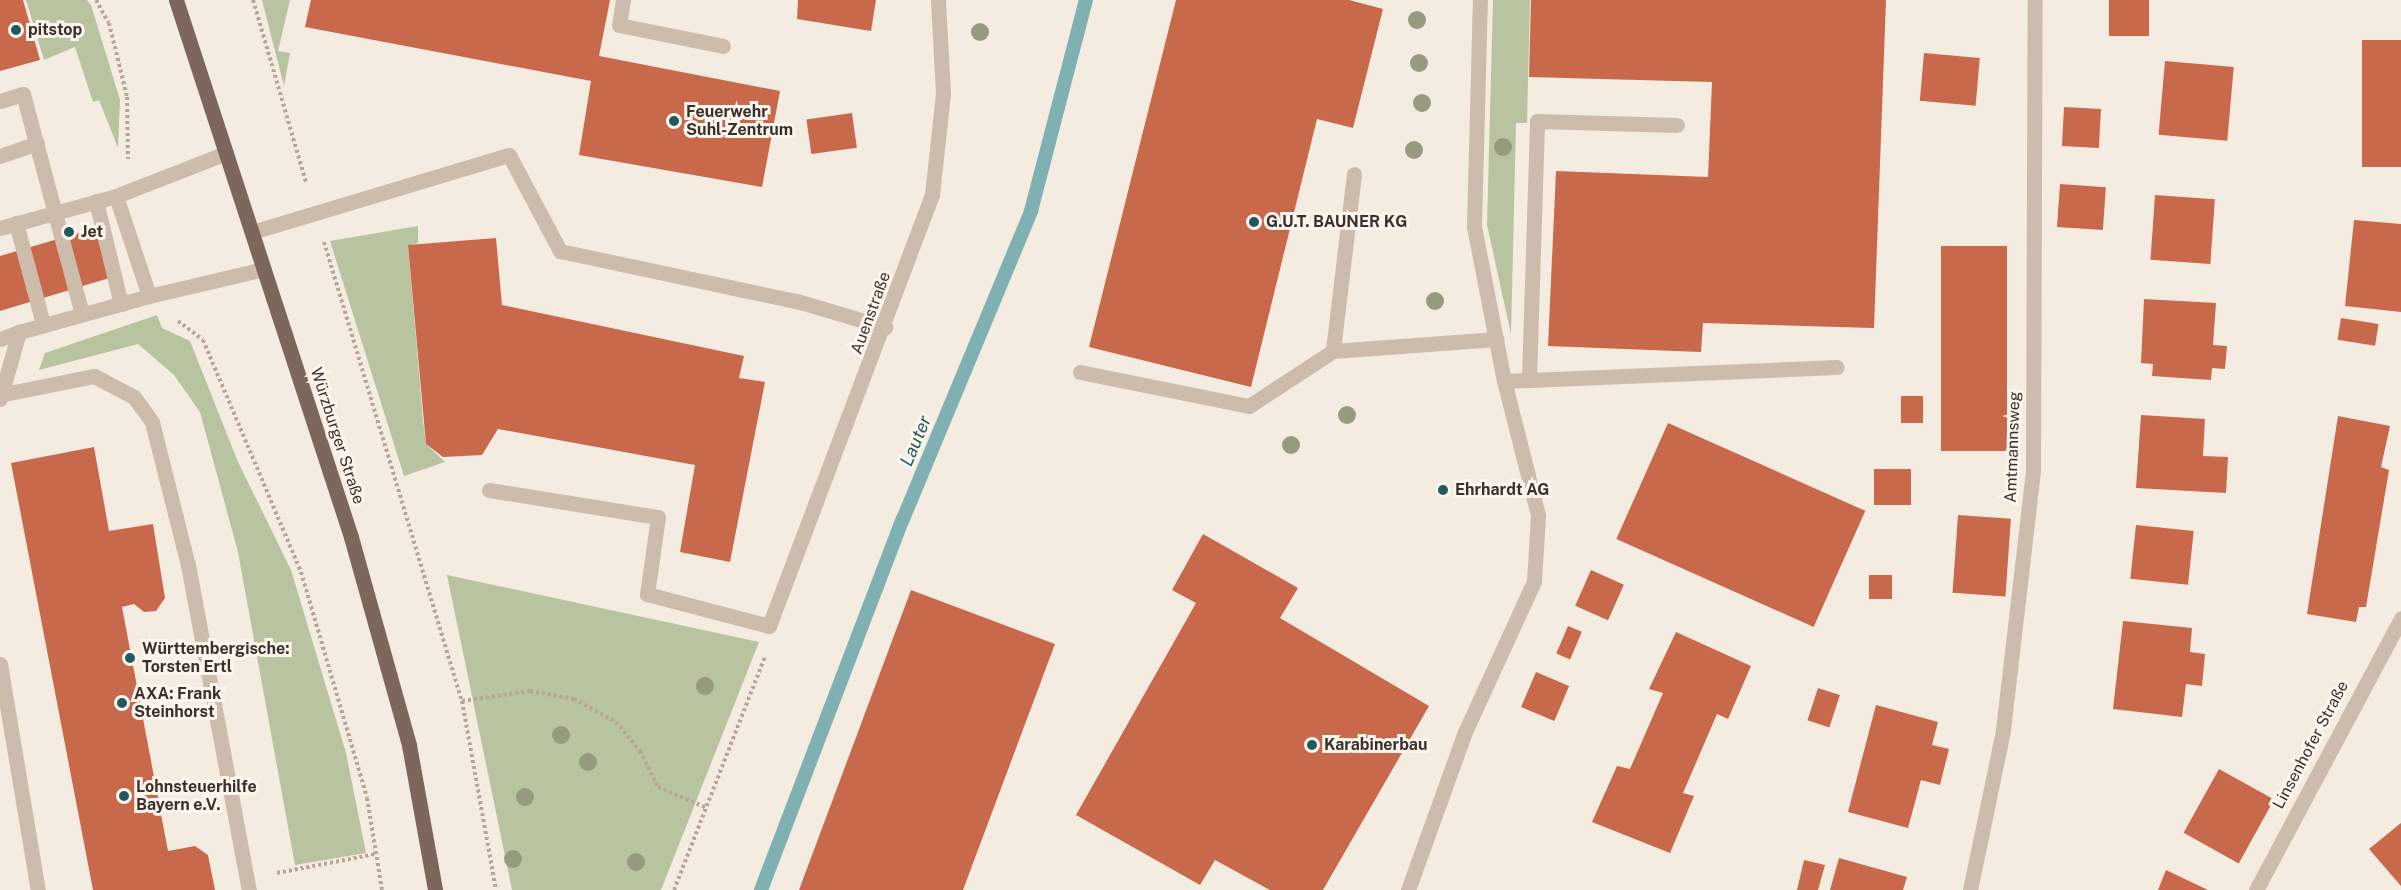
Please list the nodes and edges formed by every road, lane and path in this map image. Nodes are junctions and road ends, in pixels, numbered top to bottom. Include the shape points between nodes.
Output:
1 (96, 0) edge
2 (176, 0) edge
3 (253, 0) edge
4 (623, 0) edge
5 (938, 0) edge
6 (1480, 0) edge
7 (2035, 0) edge
8 (723, 46) dead end
9 (0, 101) edge
10 (1677, 124) dead end
11 (38, 143) junction
12 (226, 153) junction
13 (0, 156) edge
14 (1354, 174) dead end
15 (138, 189) junction
16 (116, 196) junction
17 (96, 201) junction
18 (58, 212) junction
19 (315, 214) junction
20 (16, 223) junction
21 (0, 228) edge
22 (252, 232) junction
23 (264, 269) junction
24 (156, 295) junction
25 (121, 304) junction
26 (82, 314) junction
27 (43, 324) junction
28 (885, 327) junction
29 (19, 332) junction
30 (1, 334) edge
31 (1497, 339) junction
32 (1333, 351) junction
33 (1837, 367) dead end
34 (1080, 372) dead end
35 (1529, 378) junction
36 (1504, 381) junction
37 (2, 397) edge
38 (489, 489) dead end
39 (2401, 618) edge
40 (769, 626) junction
41 (0, 664) edge
42 (462, 701) junction
43 (707, 808) junction
44 (376, 854) junction
45 (248, 885) edge
46 (38, 890) edge
47 (382, 890) edge
48 (435, 890) edge
49 (496, 890) edge
50 (674, 890) edge
51 (1408, 890) edge
52 (1970, 890) edge
53 (2256, 890) edge

1 - 15 path via 109,23 127,97 125,150
2 - 12 main road, Würzburger Straße
3 - 19 path
4 - 8 street via 619,25
5 - 28 street, Auenstraße via 943,45 939,154 932,195
6 - 31 street via 1474,226
7 - 52 street, Amtmannsweg via 2033,469 2003,730
9 - 11 street via 23,94
10 - 35 street via 1537,122
11 - 13 street
11 - 18 street
12 - 15 street
12 - 22 main road, Würzburger Straße
14 - 32 street
15 - 16 street
16 - 17 street
16 - 24 street
17 - 18 street
17 - 25 street
18 - 20 street
18 - 26 street
19 - 22 street
19 - 28 street via 508,155 560,251 800,302
19 - 42 path
20 - 21 street
20 - 27 street
22 - 23 main road, Würzburger Straße
23 - 24 street
23 - 48 main road, Würzburger Straße via 351,537 406,733
24 - 25 street
24 - 44 path via 169,314 202,339 301,572 367,798
25 - 26 street
26 - 27 street
27 - 29 street
28 - 40 street, Auenstraße
29 - 30 street
29 - 37 street
31 - 32 street
31 - 36 street
32 - 34 street via 1248,406
33 - 35 street
35 - 36 street
36 - 51 street via 1538,515 1534,581 1465,732
37 - 45 street via 94,376 115,383 134,397 152,422 188,566
38 - 40 street via 658,517 647,594
39 - 53 street, Linsenhofer Straße
40 - 43 path via 773,638
41 - 46 street
42 - 43 path via 530,691 573,699 616,722 640,751 658,787
42 - 49 path
43 - 50 path
44 - 45 path
44 - 47 path

